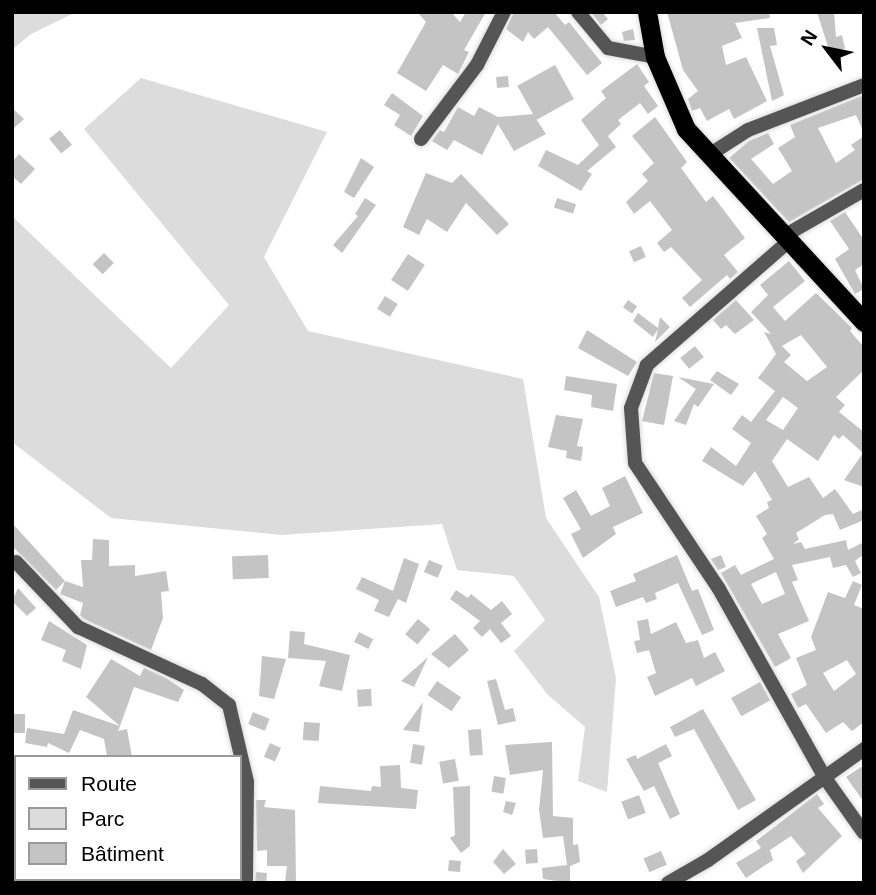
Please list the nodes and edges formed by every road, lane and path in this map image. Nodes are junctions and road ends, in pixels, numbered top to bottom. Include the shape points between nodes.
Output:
1 (504, 12) edge
2 (578, 12) edge
3 (647, 12) edge
4 (655, 57) junction
5 (864, 85) edge
6 (421, 139) dead end
7 (709, 155) junction
8 (864, 190) edge
9 (787, 238) junction
10 (864, 322) edge
11 (16, 562) dead end
12 (864, 749) edge
13 (241, 755) edge
14 (242, 761) edge
15 (825, 778) junction
16 (864, 833) edge
17 (246, 883) edge
18 (668, 883) edge

1 - 6 street via 477,65
2 - 4 street via 608,48
3 - 4 highway
4 - 7 highway via 686,129
5 - 7 street via 748,130
7 - 9 highway
8 - 9 street
9 - 10 highway
9 - 15 street via 647,365 631,408 635,463 719,589
11 - 13 street via 78,627 202,684 229,705
12 - 15 street
14 - 17 street via 247,782
15 - 16 street
15 - 18 street

